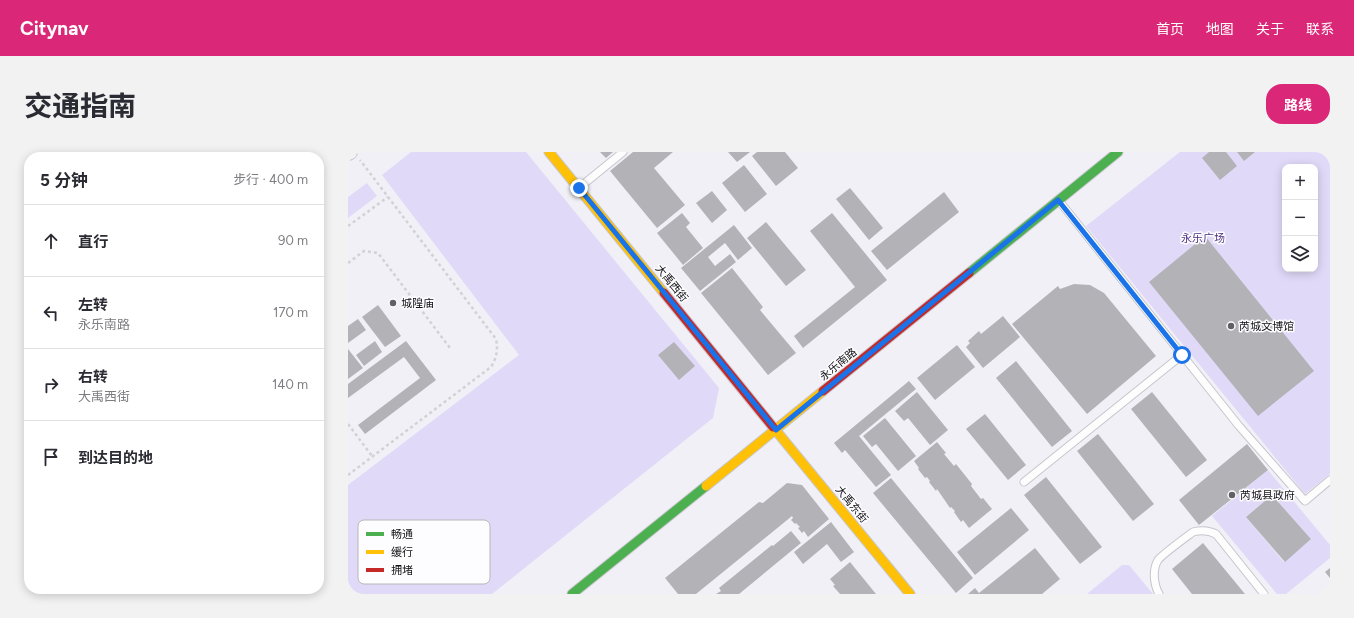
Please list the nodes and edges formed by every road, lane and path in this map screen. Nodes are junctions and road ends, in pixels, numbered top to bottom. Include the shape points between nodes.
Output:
1 (549, 152) edge
2 (623, 152) edge
3 (1118, 152) edge
4 (352, 154) edge
5 (579, 188) junction
6 (388, 196) junction
7 (1058, 200) junction
8 (348, 226) edge
9 (348, 263) edge
10 (450, 348) dead end
11 (1182, 355) junction
12 (348, 425) edge
13 (776, 430) junction
14 (372, 456) junction
15 (348, 475) edge
16 (1330, 480) edge
17 (1024, 482) dead end
18 (572, 594) edge
19 (910, 594) edge
20 (1159, 594) edge
21 (1264, 594) edge

1 - 5 main road, 大禹西街
2 - 5 lane
3 - 7 main road, 永乐南路
4 - 6 path
5 - 13 main road, 大禹西街
6 - 8 path
6 - 14 path via 496,339 497,346 495,360 491,366
7 - 11 lane
7 - 13 main road, 永乐南路
9 - 10 path via 364,251 378,253
11 - 16 lane via 1239,426 1305,501
11 - 17 lane
12 - 14 path
13 - 18 main road, 永乐南路
13 - 19 main road, 大禹东街
14 - 15 path
20 - 21 lane via 1156,589 1155,570 1159,560 1193,532 1200,530 1216,534

